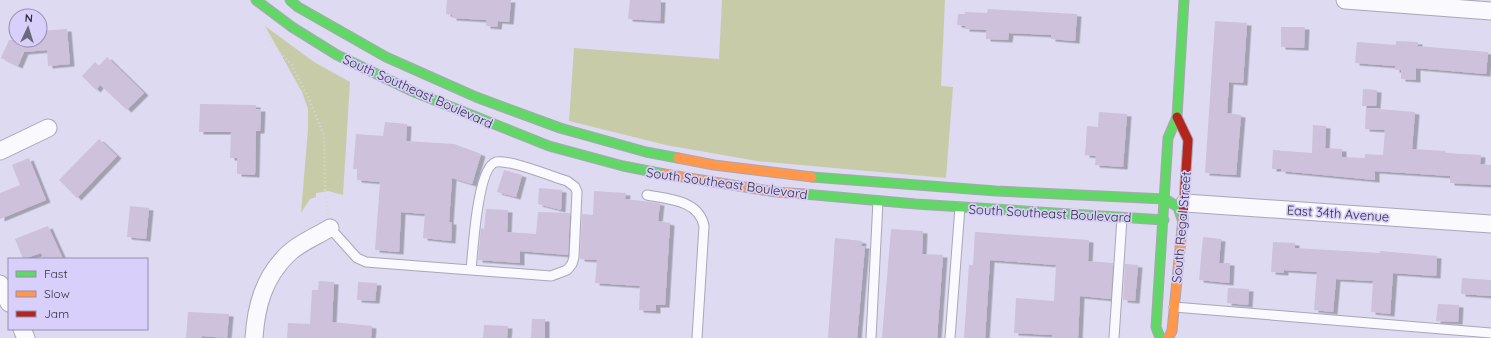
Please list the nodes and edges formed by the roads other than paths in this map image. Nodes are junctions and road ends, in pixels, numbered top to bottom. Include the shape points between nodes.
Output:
1 (290, 0) edge
2 (1184, 0) edge
3 (1345, 0) edge
4 (258, 2) edge
5 (1491, 11) edge
6 (1177, 118) junction
7 (48, 128) dead end
8 (0, 151) edge
9 (647, 195) dead end
10 (1165, 200) junction
11 (878, 201) junction
12 (1181, 204) junction
13 (960, 207) junction
14 (1122, 217) junction
15 (1164, 220) junction
16 (1491, 224) edge
17 (330, 228) joint
18 (471, 270) junction
19 (0, 284) edge
20 (8, 301) edge
21 (1174, 307) junction
22 (1491, 333) edge
23 (254, 338) edge
24 (697, 338) edge
25 (870, 338) edge
26 (950, 338) edge
27 (1114, 338) edge
28 (1160, 338) edge
29 (1168, 338) edge

1 - 10 main road, South Southeast Boulevard via 386,57 476,97 560,128 646,152 794,176
2 - 6 main road, South Regal Street
3 - 5 street
4 - 11 main road, South Southeast Boulevard via 336,55 414,92 549,146 686,179 776,192
6 - 10 main road, South Regal Street via 1168,138
6 - 12 main road, South Regal Street via 1188,140
7 - 8 street
9 - 24 lane via 686,204 702,217 704,226
10 - 12 main road
10 - 15 main road, South Regal Street
11 - 13 main road, South Southeast Boulevard
11 - 25 lane
12 - 15 main road
12 - 16 street, East 34th Avenue
12 - 21 main road, South Regal Street via 1183,222
13 - 14 main road, South Southeast Boulevard
13 - 26 lane
14 - 15 main road, South Southeast Boulevard
14 - 27 lane
15 - 28 main road, South Regal Street via 1156,327
17 - 18 lane via 357,258 366,262
17 - 23 street via 288,254 264,285
18 - 18 lane via 550,276 567,270 574,257 576,187 567,181 507,163 495,162 491,165 478,203
19 - 20 street
21 - 22 lane
21 - 29 main road, South Regal Street via 1172,331

